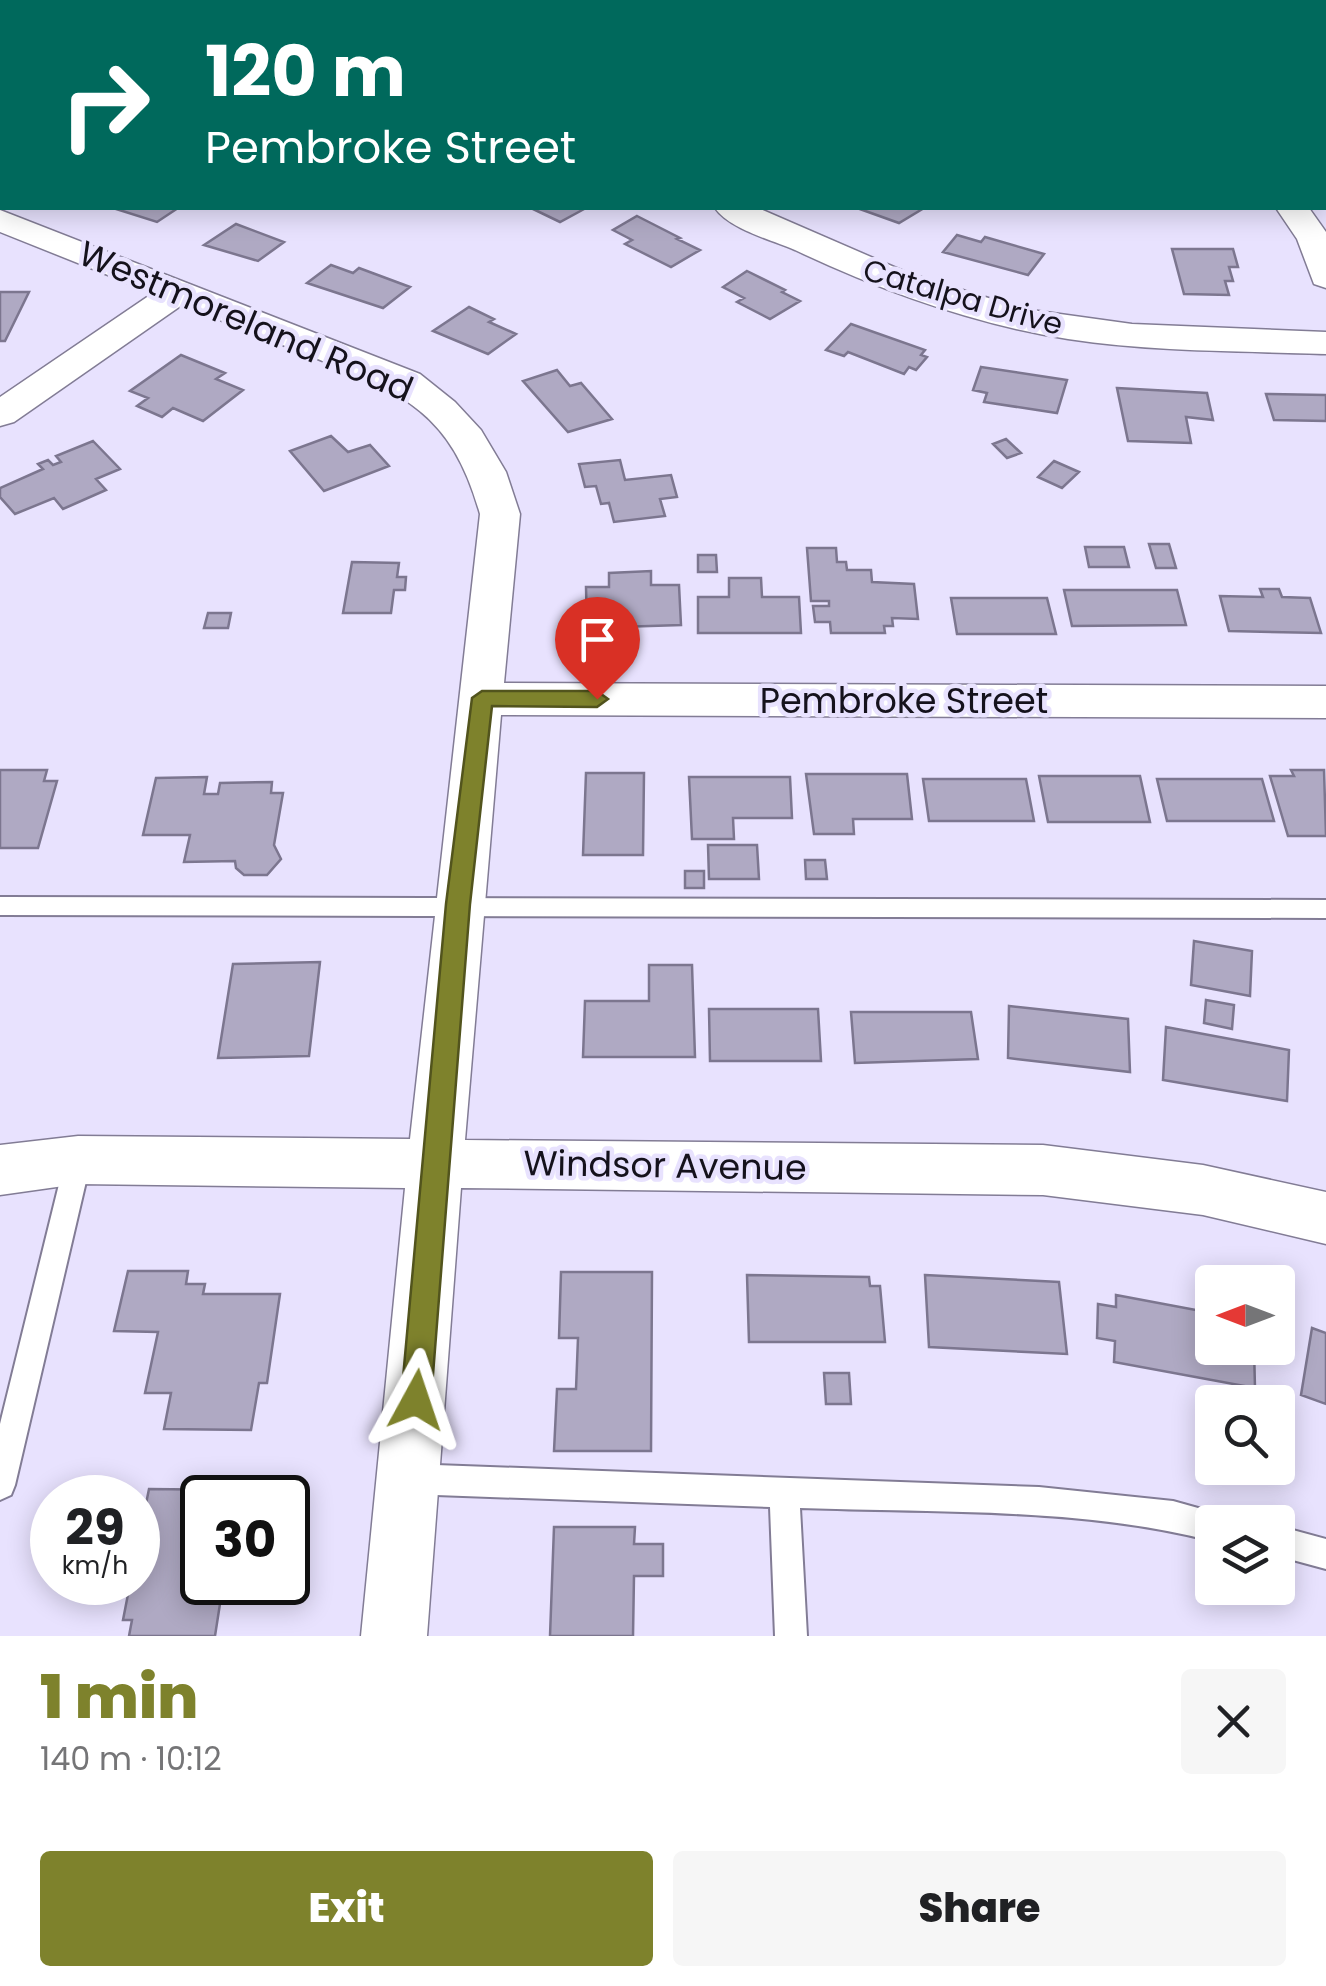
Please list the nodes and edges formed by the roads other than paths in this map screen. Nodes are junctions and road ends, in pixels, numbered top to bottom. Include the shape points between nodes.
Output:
1 (736, 210) edge
2 (1293, 210) edge
3 (0, 220) edge
4 (1326, 277) edge
5 (181, 290) junction
6 (1326, 342) edge
7 (0, 414) edge
8 (482, 698) junction
9 (1326, 702) edge
10 (458, 904) junction
11 (0, 906) edge
12 (1326, 909) edge
13 (78, 1160) junction
14 (438, 1162) junction
15 (0, 1170) edge
16 (1326, 1218) edge
17 (409, 1479) junction
18 (0, 1485) edge
19 (784, 1492) junction
20 (1195, 1522) edge
21 (1295, 1546) edge
22 (1326, 1554) edge
23 (394, 1636) edge
24 (791, 1636) edge

1 - 6 street, Catalpa Drive via 861,270 1004,315 1134,336
2 - 4 street via 1314,240
3 - 5 street, Westmoreland Road
5 - 7 street
5 - 8 street, Westmoreland Road via 407,382 478,450 500,514
8 - 9 street, Pembroke Street
8 - 10 street, Westmoreland Road
10 - 11 lane
10 - 12 lane
10 - 14 street, Westmoreland Road
13 - 14 street, Windsor Avenue
13 - 15 street, Windsor Avenue
13 - 18 lane
14 - 16 street, Windsor Avenue via 1044,1170 1203,1190
14 - 17 street, Westmoreland Road
17 - 19 lane
17 - 23 street, Westmoreland Road
19 - 20 lane via 1039,1502
19 - 24 lane
21 - 22 lane

